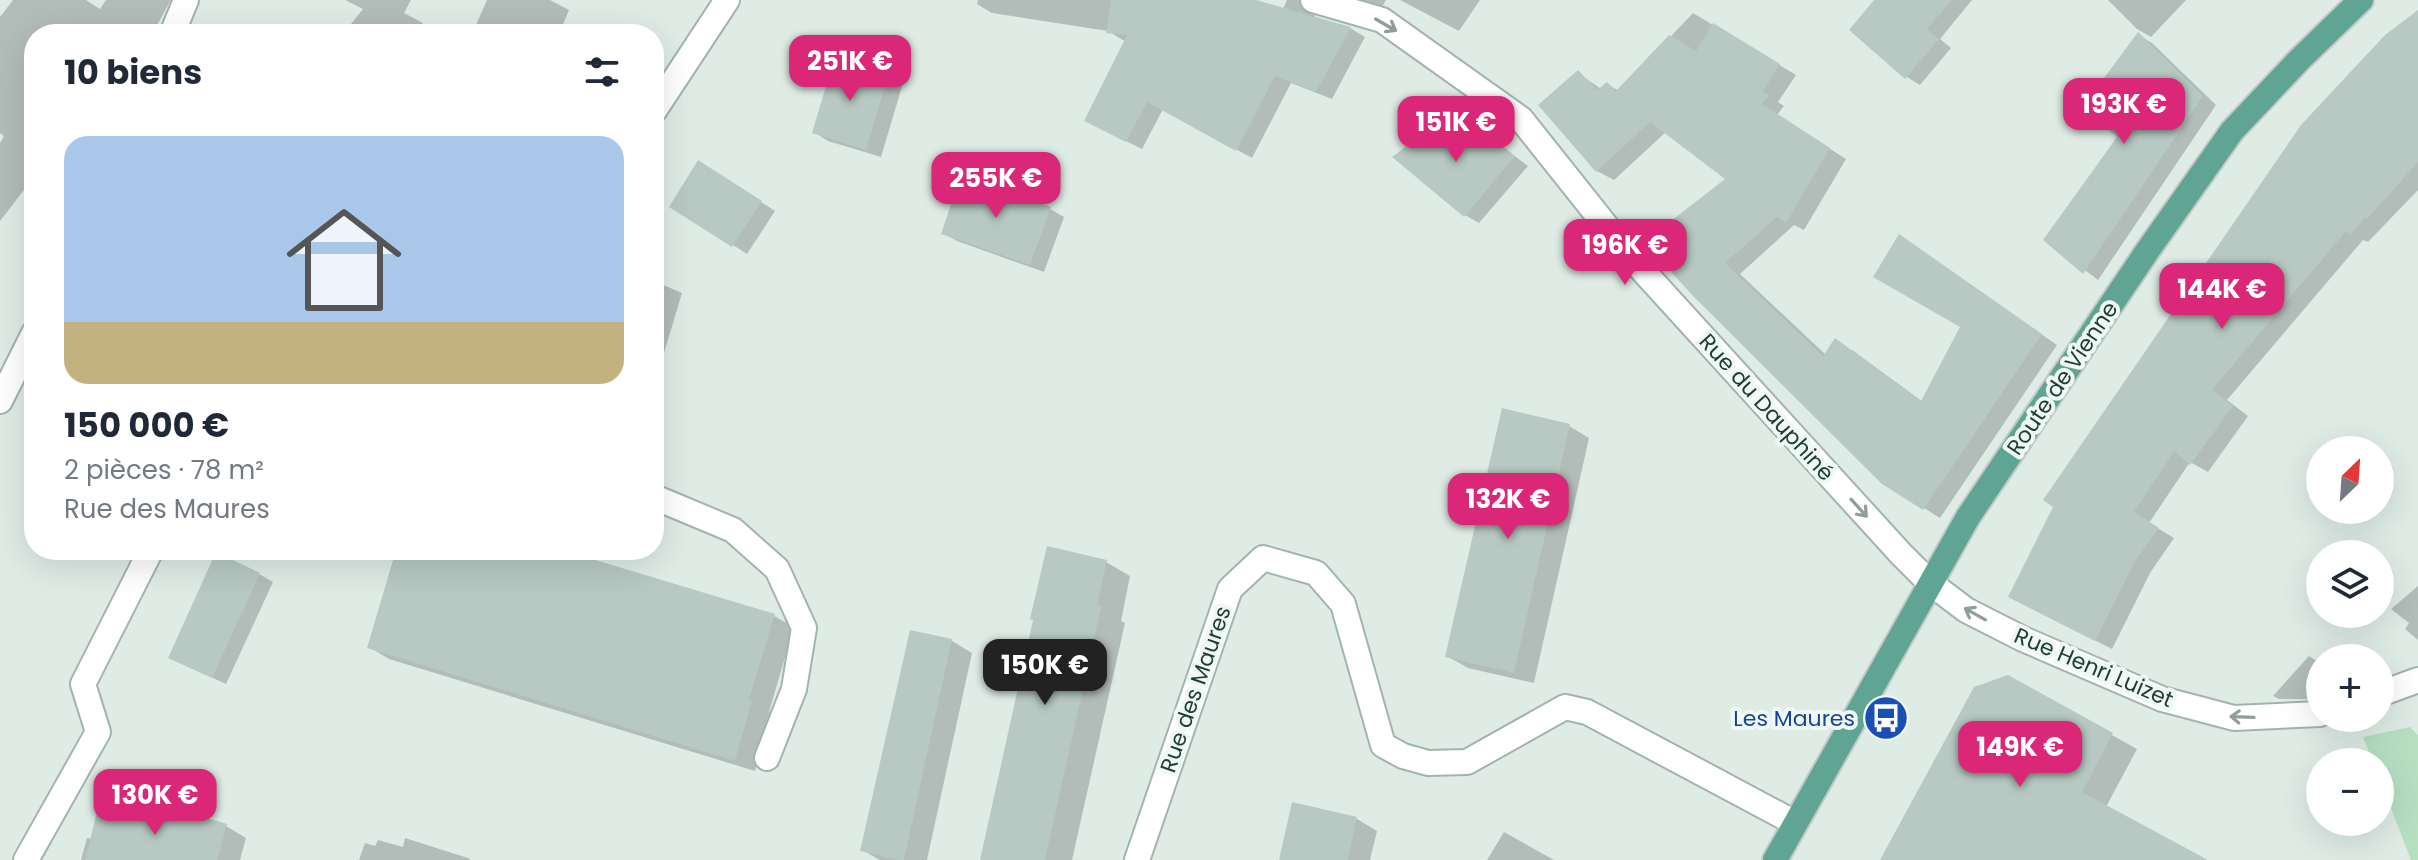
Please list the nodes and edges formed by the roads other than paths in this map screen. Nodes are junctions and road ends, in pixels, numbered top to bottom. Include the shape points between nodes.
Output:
1 (186, 0) edge
2 (727, 0) edge
3 (1313, 0) edge
4 (2361, 0) edge
5 (176, 24) edge
6 (664, 96) edge
7 (24, 353) edge
8 (0, 401) edge
9 (664, 501) edge
10 (146, 560) edge
11 (1929, 582) junction
12 (2418, 680) edge
13 (2394, 689) edge
14 (2306, 715) edge
15 (767, 758) dead end
16 (1795, 823) junction
17 (26, 860) edge
18 (1137, 860) edge
19 (1775, 860) edge

1 - 5 street
2 - 6 street
3 -> 11 street, Rue du Dauphiné via 1382,20 1521,119 1634,261
4 - 11 main road, Route de Vienne via 2232,131
7 - 8 street
9 - 15 street via 733,530 777,569 804,628 794,689
10 - 17 street via 83,684 98,732
14 -> 11 street, Rue Henri Luizet via 2234,718 2162,699 2023,639 1966,610
11 - 16 main road, Route de Vienne
12 - 13 street
16 - 18 street, Rue des Maures via 1587,712 1565,707 1467,762 1428,763 1403,756 1383,745 1343,604 1316,573 1263,558 1230,589
16 - 19 main road, Route de Vienne

